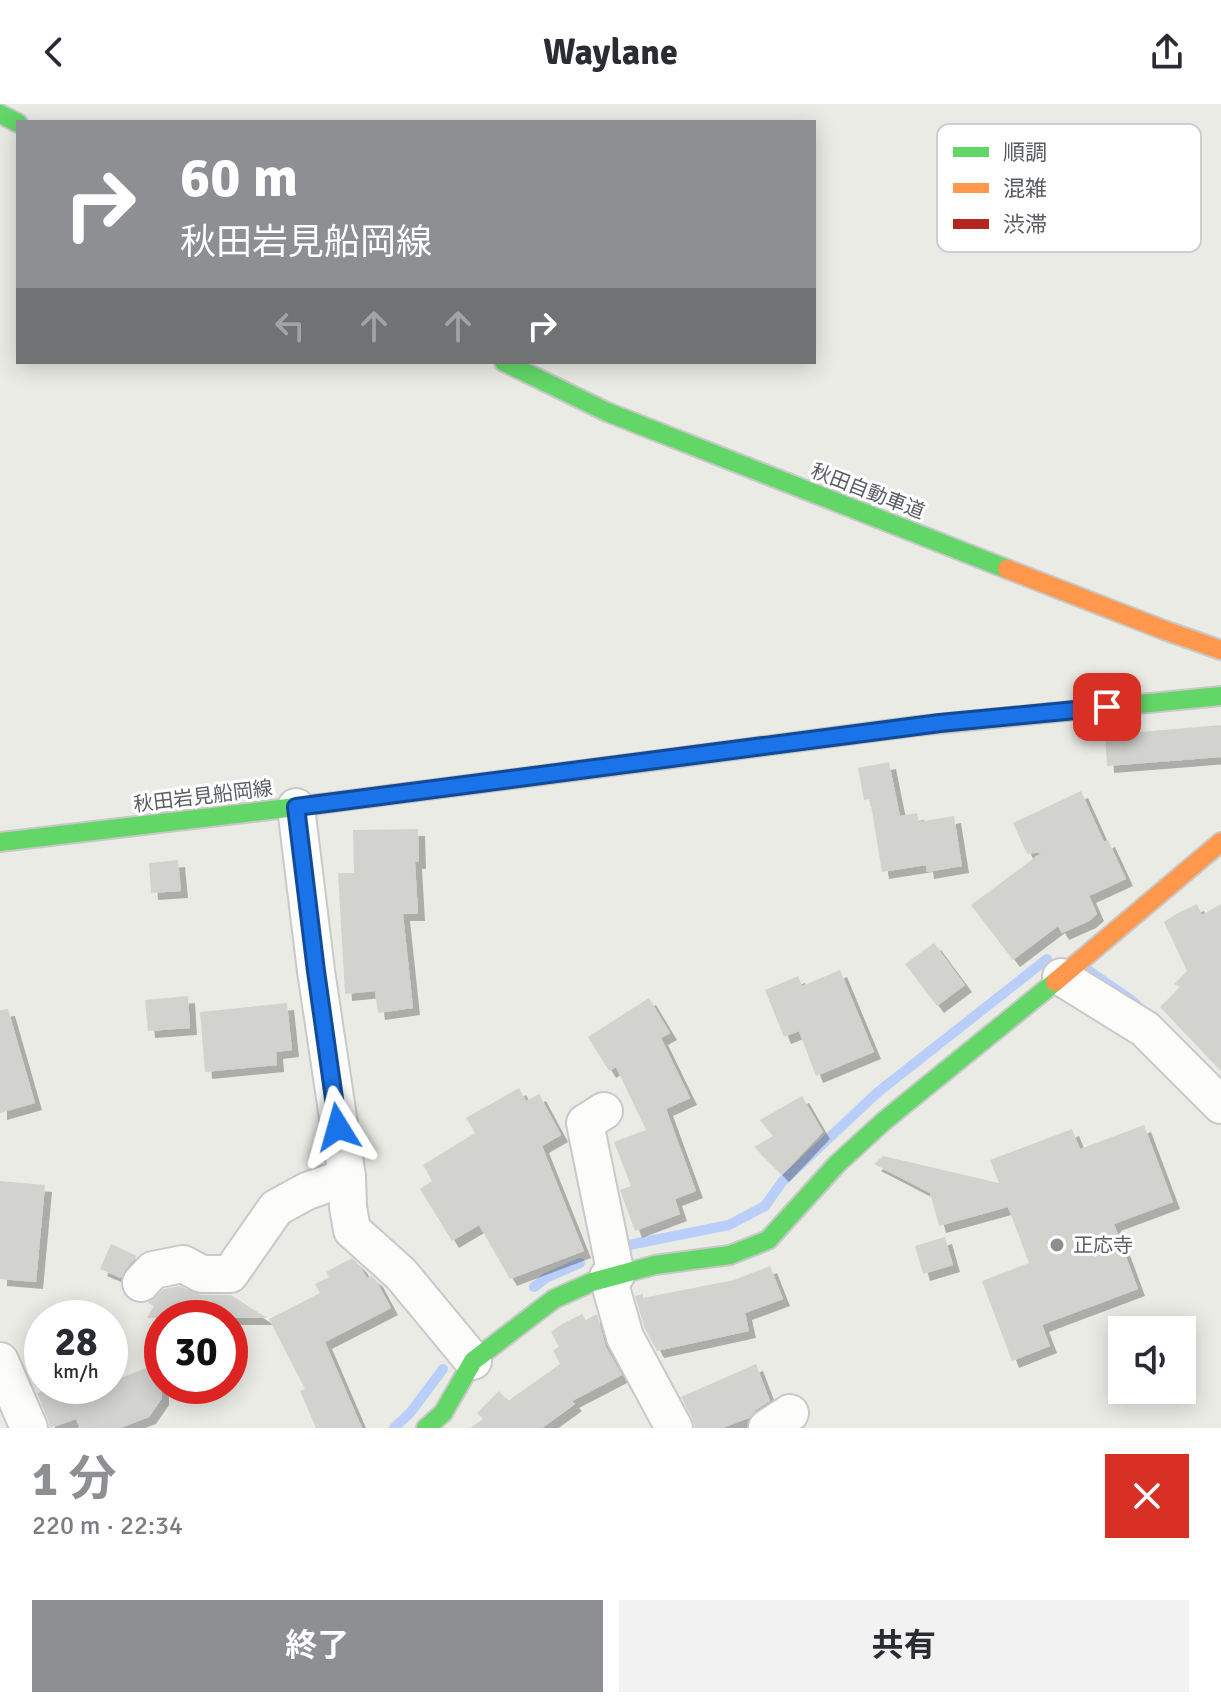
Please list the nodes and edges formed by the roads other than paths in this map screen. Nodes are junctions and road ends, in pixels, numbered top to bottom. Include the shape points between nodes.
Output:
1 (508, 364) edge
2 (1221, 650) edge
3 (1221, 696) edge
4 (296, 807) junction
5 (0, 842) edge
6 (1221, 842) edge
7 (1061, 977) junction
8 (1221, 1105) edge
9 (604, 1111) dead end
10 (347, 1177) junction
11 (612, 1276) junction
12 (141, 1283) dead end
13 (473, 1361) junction
14 (5, 1384) edge
15 (443, 1423) edge
16 (29, 1428) edge
17 (674, 1428) edge

1 - 2 main road, 秋田自動車道 via 607,412
3 - 4 main road, 秋田岩見船岡線 via 940,723
4 - 5 main road, 秋田岩見船岡線
4 - 10 street
6 - 7 main road
7 - 8 street via 1145,1029
7 - 11 main road via 884,1121 768,1240 730,1255
9 - 11 street via 585,1123
10 - 12 street via 276,1208 230,1274 202,1274 183,1264 153,1270
10 - 13 street via 352,1230 401,1274
11 - 13 main road via 554,1299
11 - 17 street via 625,1337
13 - 15 main road
14 - 16 street

